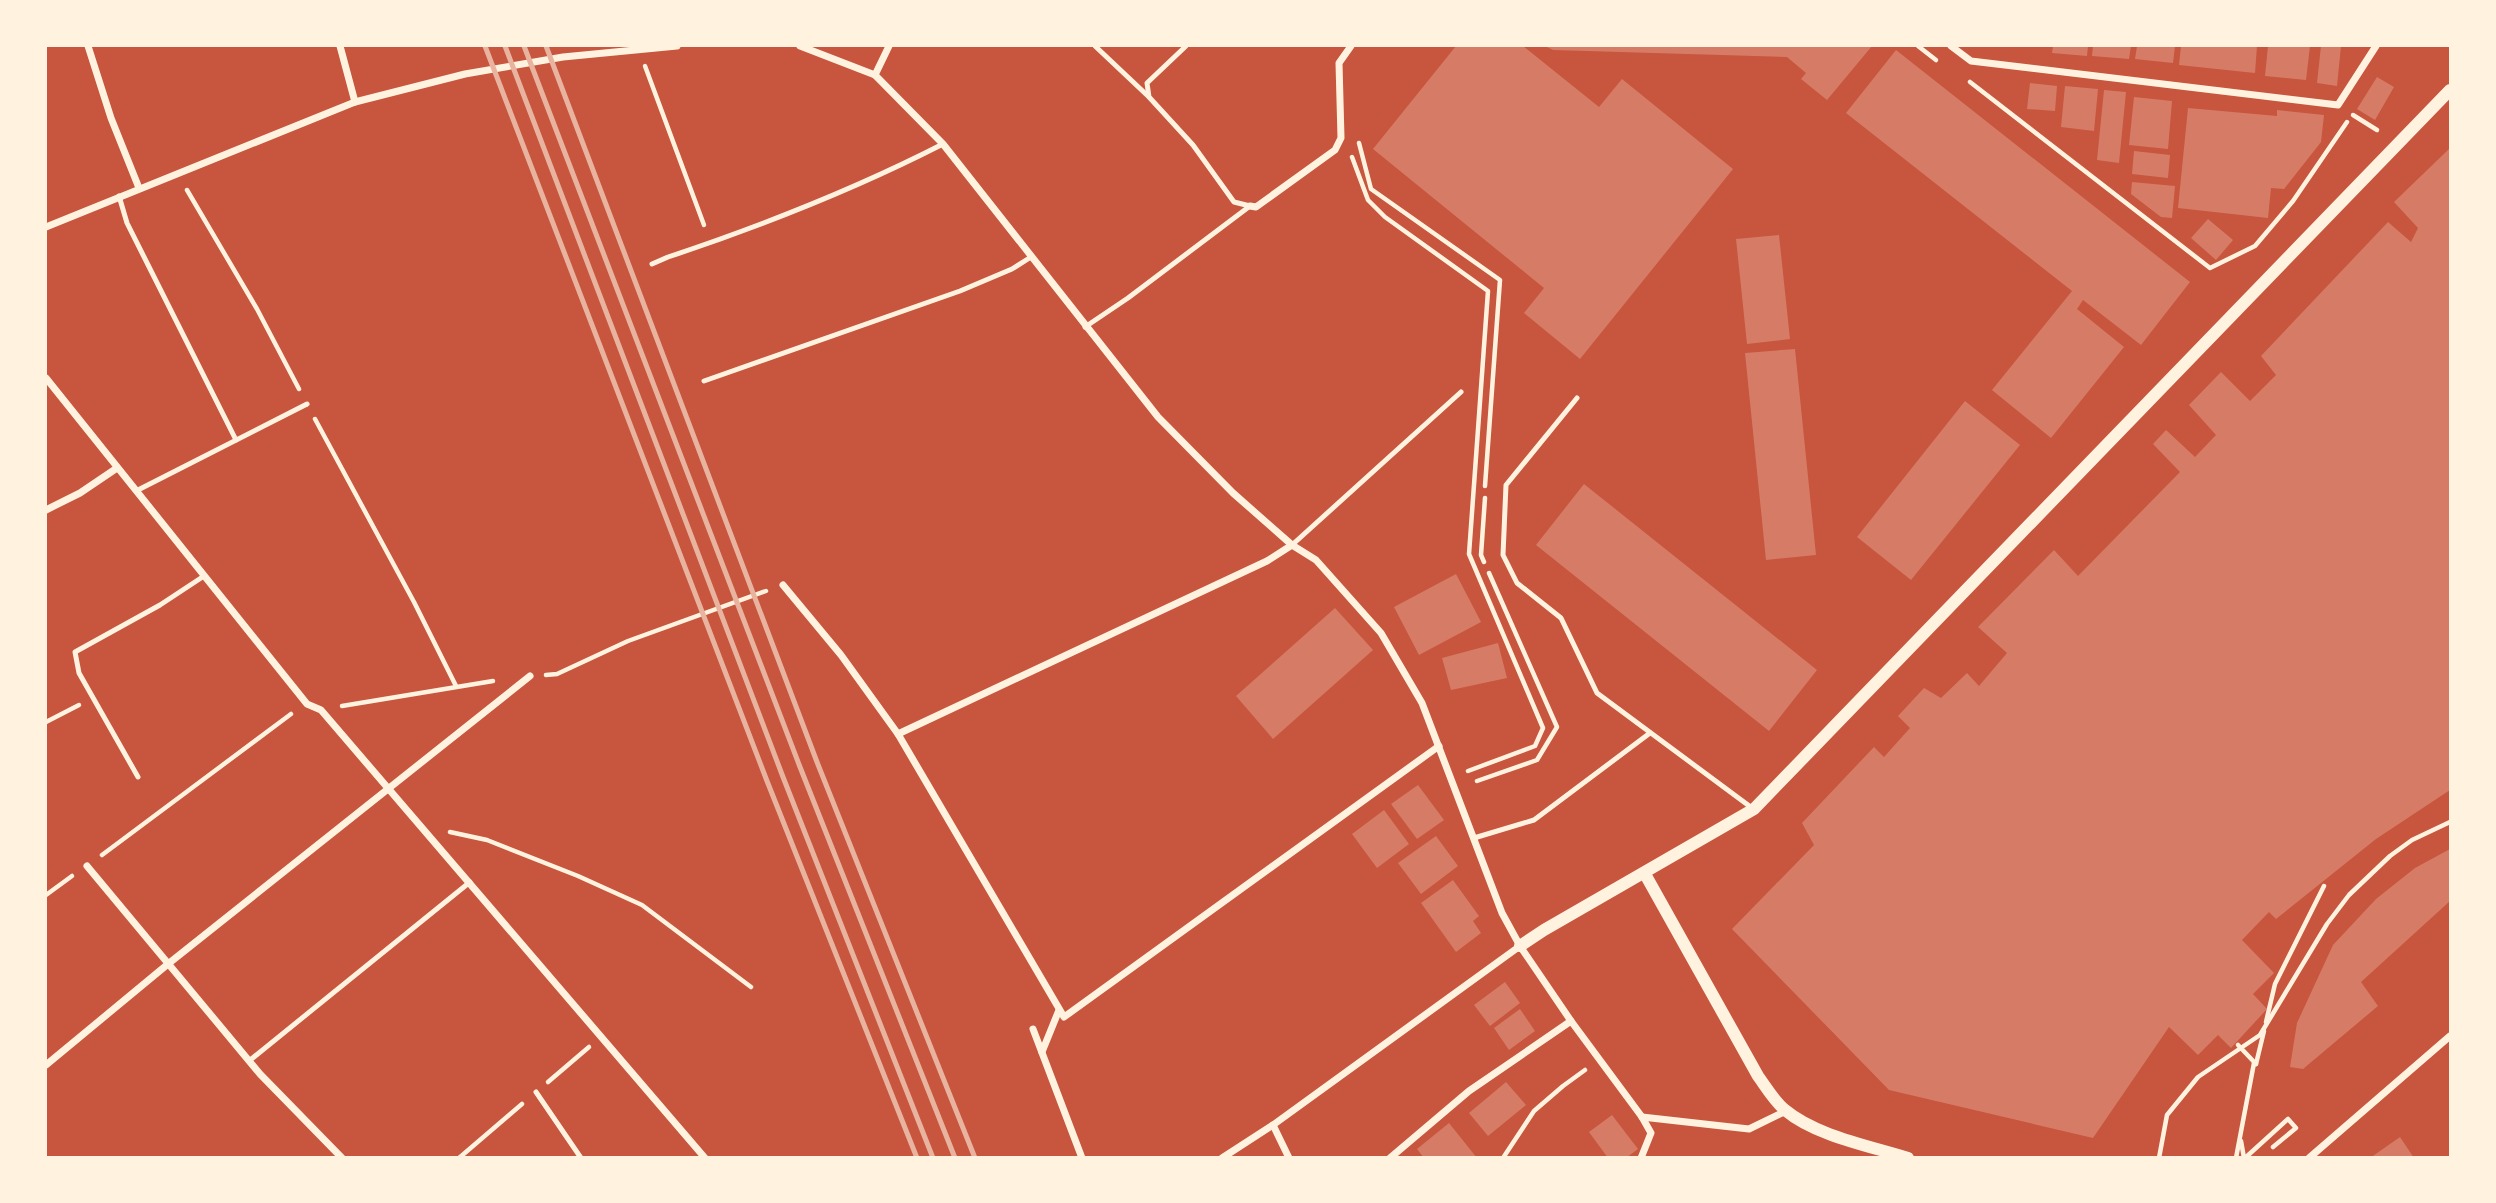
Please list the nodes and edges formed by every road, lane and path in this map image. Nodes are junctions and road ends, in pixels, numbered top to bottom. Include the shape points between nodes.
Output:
1 (88, 46) edge
2 (340, 46) edge
3 (677, 46) edge
4 (800, 46) edge
5 (889, 46) edge
6 (1095, 46) edge
7 (1185, 46) edge
8 (1351, 46) edge
9 (1951, 46) edge
10 (2376, 46) edge
11 (639, 50) junction
12 (874, 75) junction
13 (1971, 82) dead end
14 (2451, 90) edge
15 (1149, 97) junction
16 (355, 102) junction
17 (2338, 105) junction
18 (2352, 115) junction
19 (2377, 130) dead end
20 (1340, 138) junction
21 (1359, 141) dead end
22 (943, 144) junction
23 (177, 174) junction
24 (139, 188) junction
25 (119, 196) junction
26 (1250, 206) junction
27 (46, 227) edge
28 (710, 243) junction
29 (1031, 257) junction
30 (652, 264) dead end
31 (1084, 327) junction
32 (46, 378) edge
33 (704, 381) dead end
34 (1461, 392) dead end
35 (1577, 398) dead end
36 (307, 404) junction
37 (236, 440) junction
38 (117, 468) junction
39 (136, 491) junction
40 (46, 510) edge
41 (1292, 545) junction
42 (204, 576) junction
43 (783, 585) joint
44 (530, 676) junction
45 (456, 686) junction
46 (94, 699) junction
47 (307, 704) junction
48 (321, 710) junction
49 (46, 722) edge
50 (1650, 733) junction
51 (898, 734) junction
52 (1439, 746) junction
53 (1450, 776) junction
54 (138, 777) dead end
55 (1477, 781) dead end
56 (389, 789) junction
57 (1754, 809) junction
58 (2451, 822) edge
59 (419, 824) junction
60 (1474, 838) junction
61 (87, 866) junction
62 (1645, 874) junction
63 (470, 881) junction
64 (2324, 886) dead end
65 (46, 895) edge
66 (1520, 946) junction
67 (168, 964) junction
68 (751, 987) dead end
69 (1059, 1010) junction
70 (1571, 1021) junction
71 (1033, 1029) dead end
72 (2260, 1035) junction
73 (2451, 1036) edge
74 (2238, 1045) dead end
75 (1042, 1052) junction
76 (249, 1061) junction
77 (1599, 1061) junction
78 (2256, 1064) junction
79 (46, 1065) edge
80 (536, 1092) dead end
81 (1786, 1111) junction
82 (1642, 1117) junction
83 (1273, 1125) junction
84 (2273, 1147) dead end
85 (342, 1157) edge
86 (581, 1157) edge
87 (705, 1157) edge
88 (1082, 1157) edge
89 (1222, 1157) edge
90 (1289, 1157) edge
91 (1390, 1157) edge
92 (1503, 1157) edge
93 (1641, 1157) edge
94 (1908, 1157) edge
95 (2158, 1157) edge
96 (2236, 1157) edge
97 (2245, 1157) edge
98 (2309, 1157) edge

1 - 24 street
2 - 16 street
3 - 11 street
4 - 12 street
5 - 12 street
6 - 15 lane
7 - 15 lane via 1147,83
8 - 20 street via 1339,63
9 - 17 street via 1972,61
10 - 17 street
11 - 16 street via 465,74
11 - 28 path
12 - 22 street
13 - 18 path via 2210,268 2255,246 2293,201
14 - 57 street
15 - 26 lane via 1193,145 1234,202
16 - 23 street
17 - 18 path
18 - 19 path
20 - 26 street via 1335,150 1256,207
20 - 53 path via 1368,200 1488,291 1469,554 1543,728 1535,746
21 - 55 path via 1371,189 1500,280 1481,555 1557,727 1537,760
22 - 28 lane
22 - 29 street
23 - 24 street
23 - 36 path
24 - 25 street
25 - 27 street
25 - 37 lane via 127,222
26 - 31 lane
28 - 30 lane
29 - 31 street
29 - 33 lane via 960,291
31 - 41 street via 1158,417
32 - 38 street
34 - 41 lane
35 - 50 lane via 1506,485 1503,555 1517,583 1561,618 1597,693
36 - 37 lane
36 - 45 path
37 - 39 lane
38 - 39 street
38 - 40 street
39 - 42 street
41 - 51 street via 1267,561
41 - 52 street via 1316,560 1381,633 1422,703
42 - 46 lane via 75,652 79,673
42 - 47 street
43 - 44 path via 628,641 557,674
43 - 51 street
44 - 45 path
44 - 56 street
45 - 48 path
46 - 49 path
46 - 54 lane
47 - 48 street
47 - 61 path
48 - 56 street
50 - 57 lane
50 - 60 lane via 1534,820
51 - 69 street
52 - 53 street
52 - 69 street via 1064,1017
53 - 60 street
56 - 59 street
56 - 67 street
57 - 62 street
58 - 72 path via 2412,840 2349,895
59 - 63 street
59 - 68 path via 487,840 642,905
60 - 66 street via 1502,913
61 - 65 path
61 - 67 street
62 - 66 street
62 - 81 street via 1758,1076
63 - 76 lane
63 - 87 street
64 - 78 path via 2275,984
66 - 70 street
66 - 83 street
67 - 76 street
67 - 79 street
69 - 75 street
70 - 77 street
70 - 91 street via 1469,1091
71 - 75 street
72 - 95 path via 2198,1077 2166,1115
72 - 96 path
73 - 98 street
74 - 78 path
75 - 88 street
76 - 85 street
77 - 82 street
77 - 92 path via 1534,1111
78 - 97 path via 2241,1140
80 - 86 lane
81 - 82 street via 1749,1129
81 - 94 street via 1822,1131
82 - 93 street via 1651,1133
83 - 89 street
83 - 90 street
84 - 97 path via 2296,1128 2288,1118

